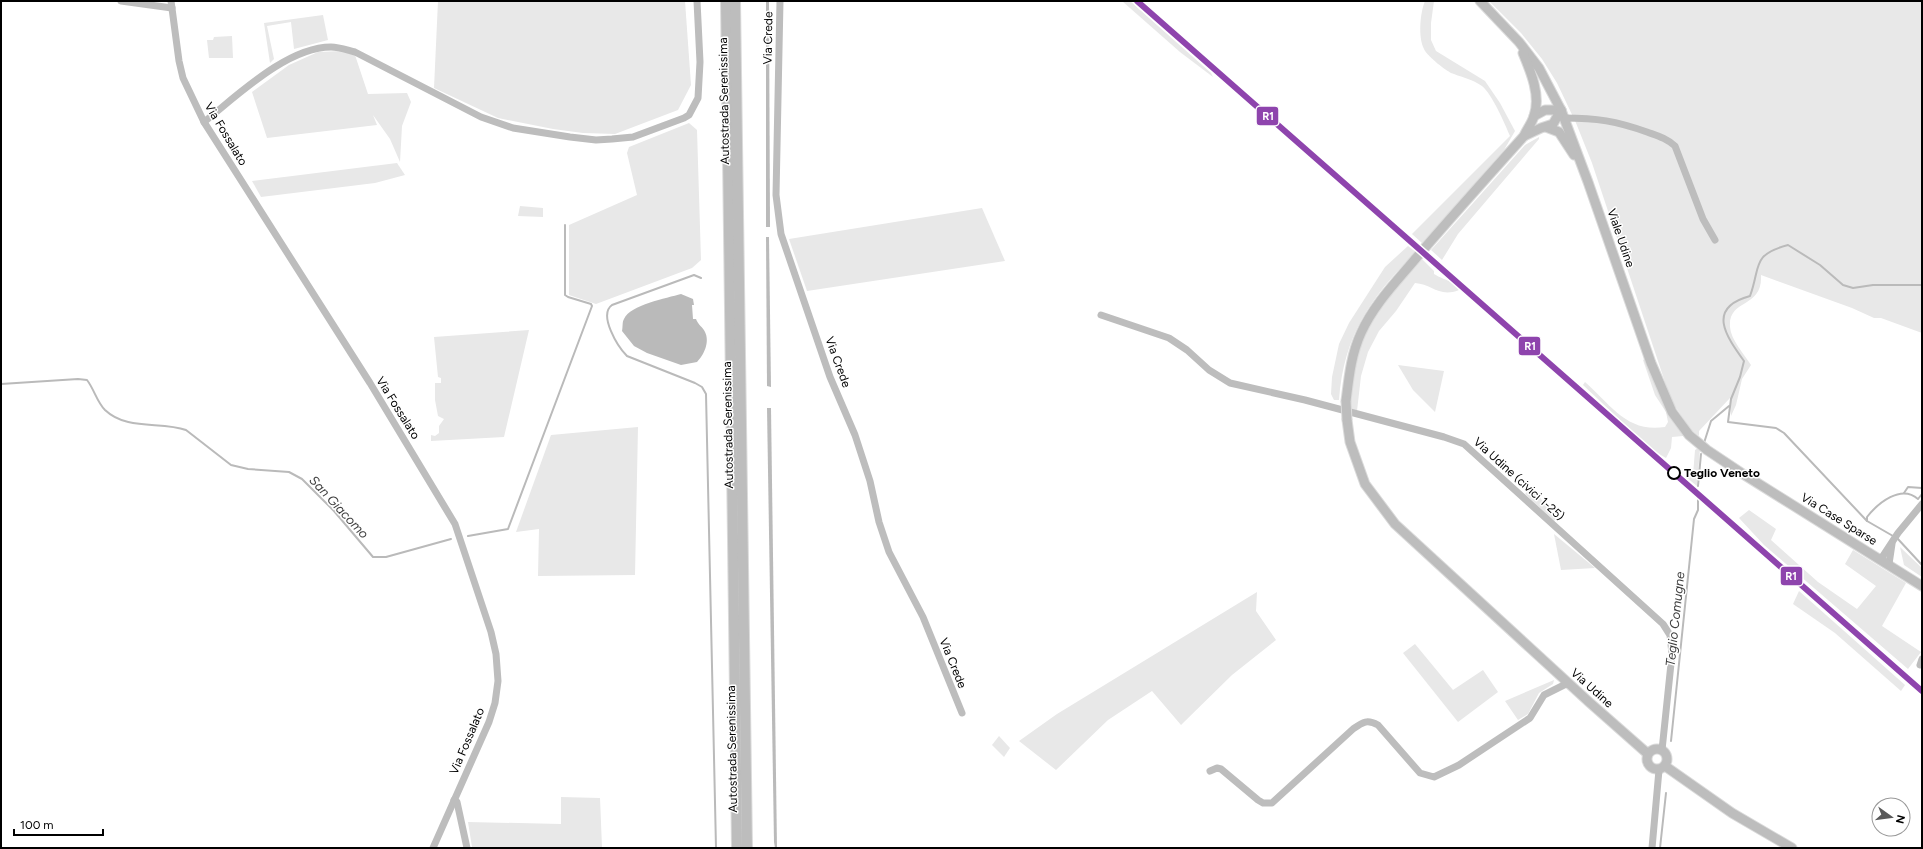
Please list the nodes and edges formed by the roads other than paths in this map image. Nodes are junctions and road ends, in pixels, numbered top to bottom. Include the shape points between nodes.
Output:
1 (121, 1) edge
2 (697, 1) edge
3 (726, 1) edge
4 (735, 1) edge
5 (780, 1) edge
6 (1480, 1) edge
7 (172, 4) edge
8 (1519, 42) junction
9 (1563, 114) junction
10 (1534, 116) junction
11 (204, 122) junction
12 (1546, 127) junction
13 (1524, 136) junction
14 (1588, 182) junction
15 (1715, 240) dead end
16 (1101, 316) dead end
17 (1743, 474) joint
18 (1922, 504) edge
19 (1885, 561) junction
20 (1922, 586) edge
21 (1568, 683) junction
22 (962, 713) dead end
23 (1662, 750) junction
24 (1648, 754) junction
25 (1662, 768) junction
26 (1210, 771) dead end
27 (454, 800) junction
28 (433, 848) edge
29 (467, 848) edge
30 (737, 848) edge
31 (746, 848) edge
32 (1652, 848) edge
33 (1792, 848) edge

1 - 7 street
2 - 11 street via 700,62 698,98 689,114 633,137 596,140 529,131 494,123 355,52 330,47 312,50 281,64
3 - 30 highway, Autostrada Serenissima
4 - 31 highway, Autostrada Serenissima
5 - 22 street, Via Crede via 776,195 781,234 830,376 855,435 889,552 923,617
6 - 8 main road, Viale Udine
7 - 11 street, Via Fossalato via 178,61
8 - 9 main road, Viale Udine via 1539,68
8 - 10 main road via 1536,90
9 - 10 main road via 1545,110
9 - 12 main road
9 - 14 main road, Viale Udine
9 - 15 street via 1612,121 1667,139 1674,146 1703,218
10 - 13 main road
11 - 27 street, Via Fossalato via 437,491 462,541 496,654 498,681 489,722
12 - 13 main road
12 - 14 main road via 1559,132
13 - 21 main road, Via Udine, bridge via 1431,240 1369,318 1354,351 1349,374 1347,420 1350,442 1365,484 1395,524
14 - 17 main road, Viale Udine via 1651,363 1672,412 1692,438
16 - 23 street, Via Udine (civici 1-25) via 1169,338 1209,370 1230,382 1464,444 1663,624 1670,635 1672,654
17 - 19 main road, Via Case Sparse
18 - 19 street via 1898,533
19 - 20 main road, Via Case Sparse
21 - 24 main road, Via Udine
21 - 26 street via 1544,695 1530,718 1459,765 1434,777 1420,772 1378,725 1370,721 1363,722 1353,729 1272,803 1258,800 1221,769
23 - 24 main road via 1654,749
23 - 25 main road via 1667,757
24 - 25 main road, Via Udine via 1648,765 1653,769
25 - 32 street
25 - 33 main road, Via Udine
27 - 28 street, Via Fossalato
27 - 29 street via 457,802

